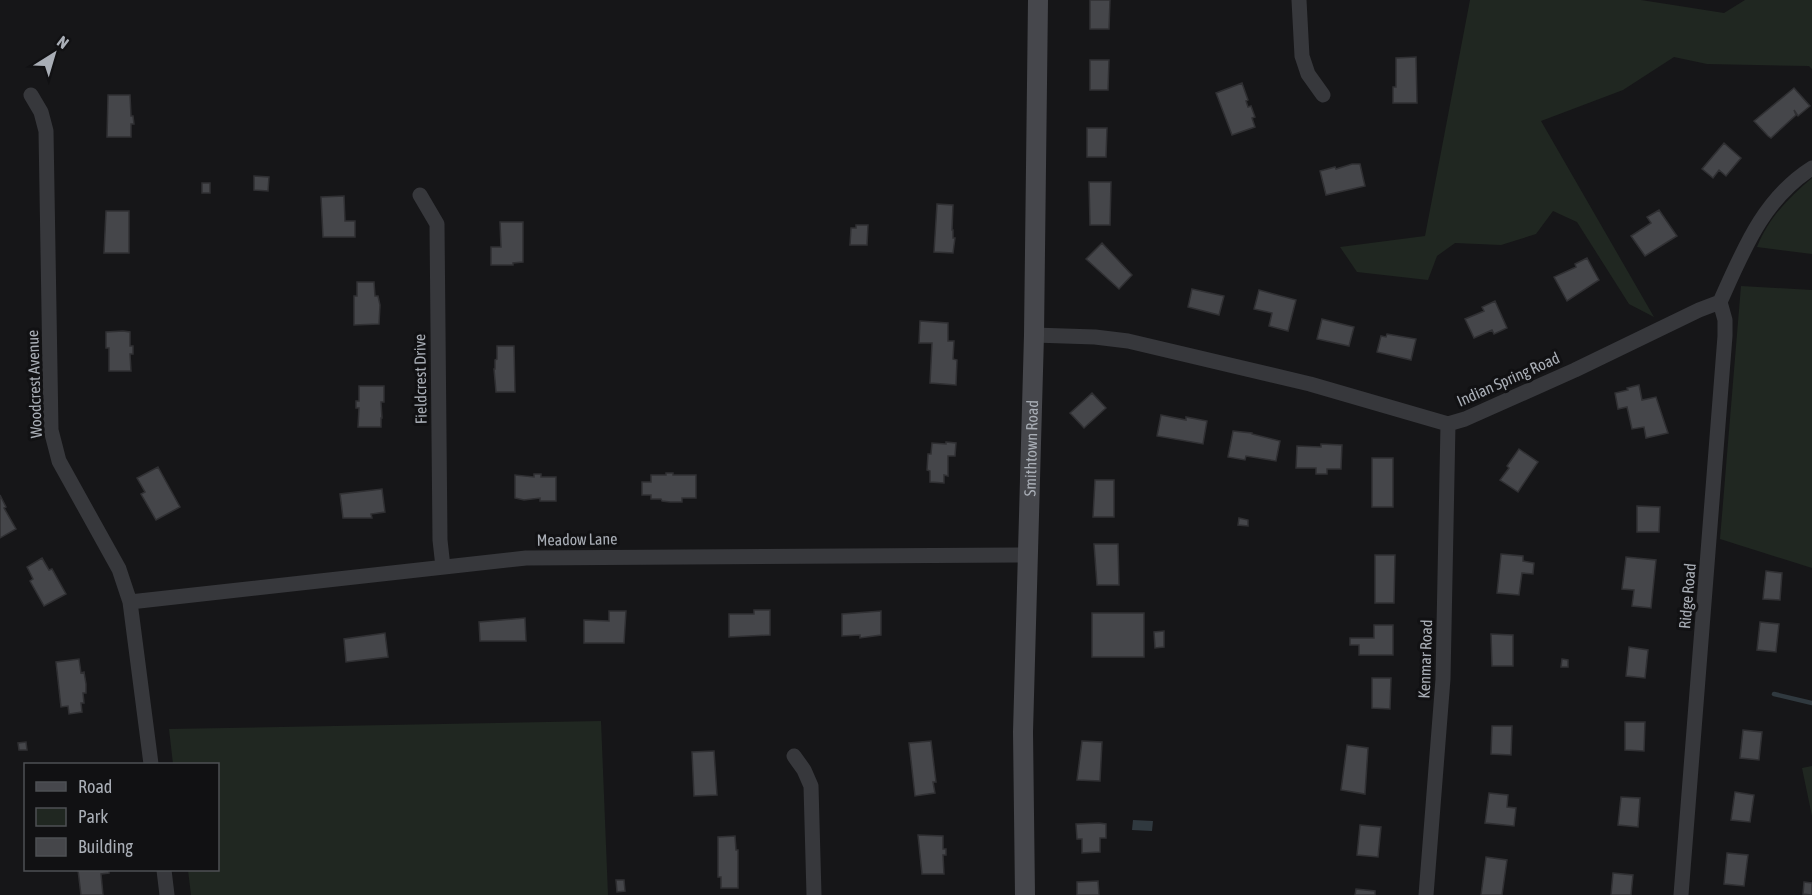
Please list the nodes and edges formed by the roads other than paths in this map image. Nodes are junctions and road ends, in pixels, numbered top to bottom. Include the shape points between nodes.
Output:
1 (1038, 0) edge
2 (1299, 0) edge
3 (31, 95) dead end
4 (1323, 95) dead end
5 (1812, 168) edge
6 (420, 195) dead end
7 (1720, 302) junction
8 (1034, 335) junction
9 (1448, 424) junction
10 (1028, 555) junction
11 (443, 567) junction
12 (130, 602) junction
13 (794, 756) dead end
14 (151, 763) edge
15 (164, 871) edge
16 (167, 895) edge
17 (814, 895) edge
18 (1024, 895) edge
19 (1426, 895) edge
20 (1681, 895) edge

1 - 8 street, Smithtown Road
2 - 4 street via 1302,56 1308,74
3 - 12 street, Woodcrest Avenue via 46,131 54,446 118,569
5 - 7 street via 1766,210
6 - 11 street, Fieldcrest Drive via 436,224
7 - 9 street, Indian Spring Road
7 - 20 street, Ridge Road via 1725,320 1725,348
8 - 9 street, Indian Spring Road via 1128,341 1310,384
8 - 10 street, Smithtown Road
9 - 19 street, Kenmar Road via 1443,679
10 - 11 street, Meadow Lane via 557,557
10 - 18 street, Smithtown Road
11 - 12 street, Meadow Lane
12 - 14 street, Woodcrest Avenue
13 - 17 street via 811,786
15 - 16 street

